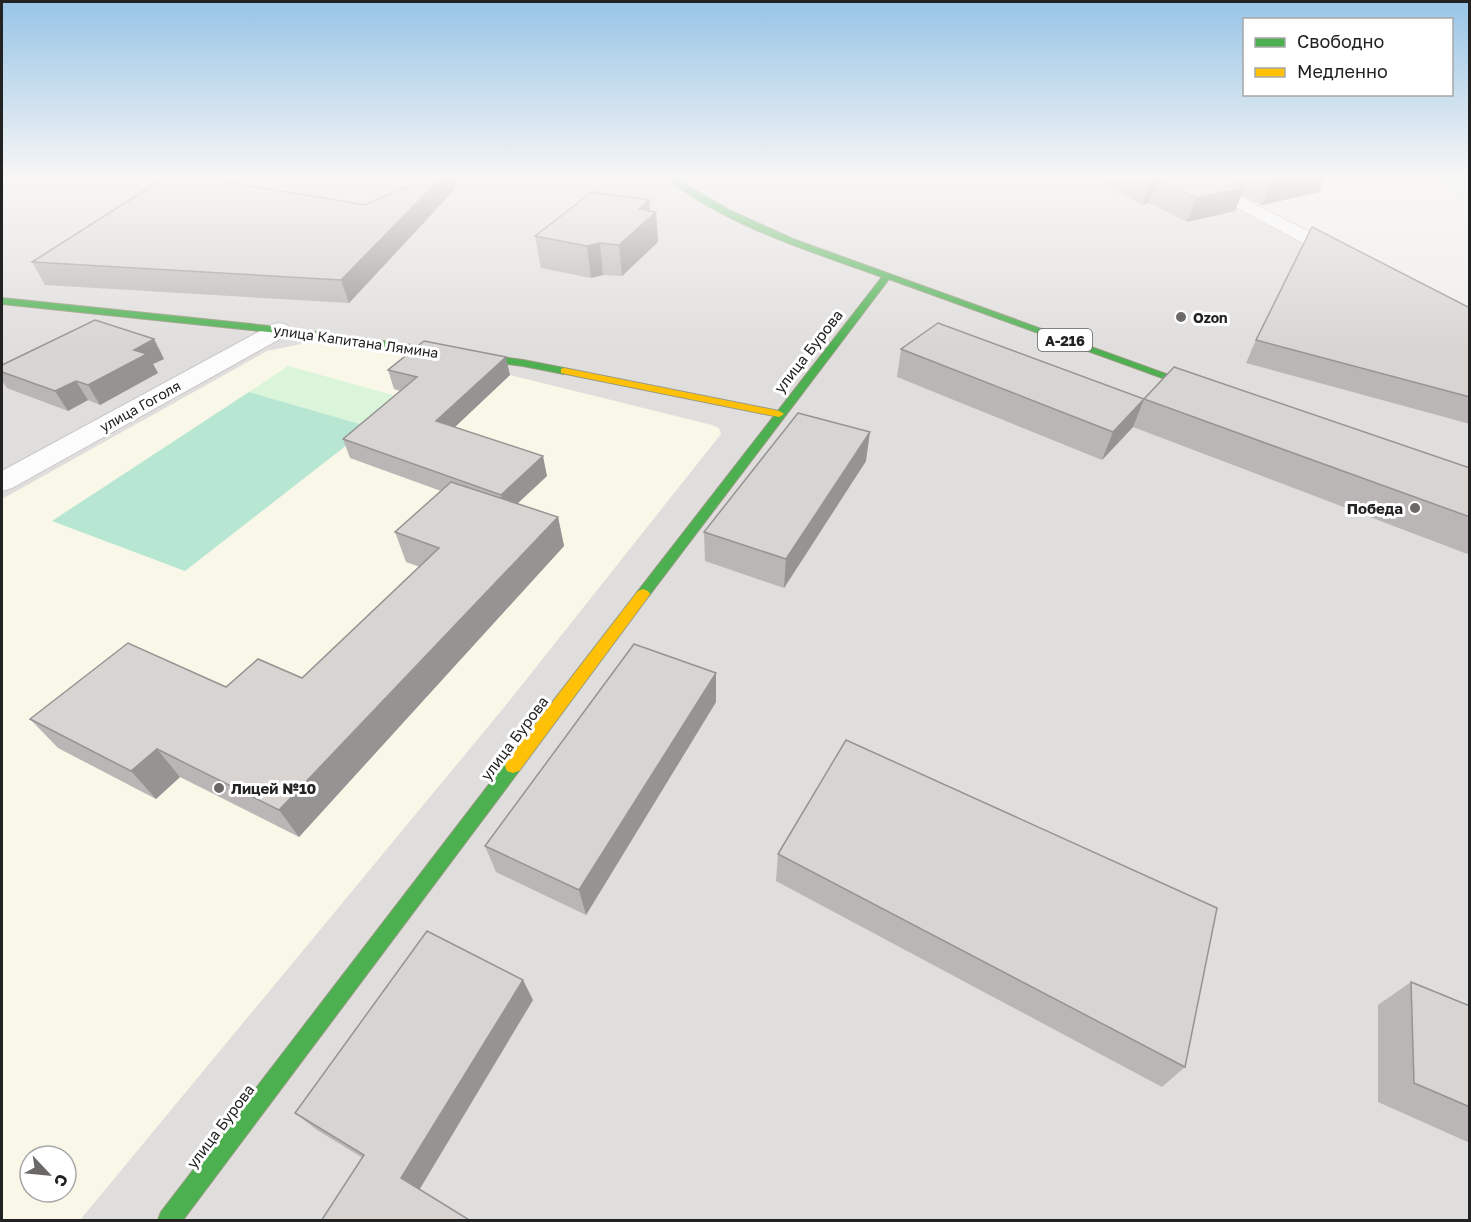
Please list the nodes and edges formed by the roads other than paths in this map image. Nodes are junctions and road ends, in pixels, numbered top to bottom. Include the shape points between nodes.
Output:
1 (778, 235) edge
2 (1301, 235) edge
3 (1365, 268) edge
4 (886, 277) junction
5 (2, 301) edge
6 (279, 330) junction
7 (1224, 396) edge
8 (779, 414) junction
9 (2, 482) edge
10 (169, 1221) edge

1 - 4 street, А-216
2 - 3 street
4 - 7 street, А-216
4 - 8 street, улица Бурова
5 - 6 street, улица Капитана Лямина
6 - 8 street, улица Капитана Лямина via 523,363
6 - 9 street, улица Гоголя
8 - 10 street, улица Бурова

